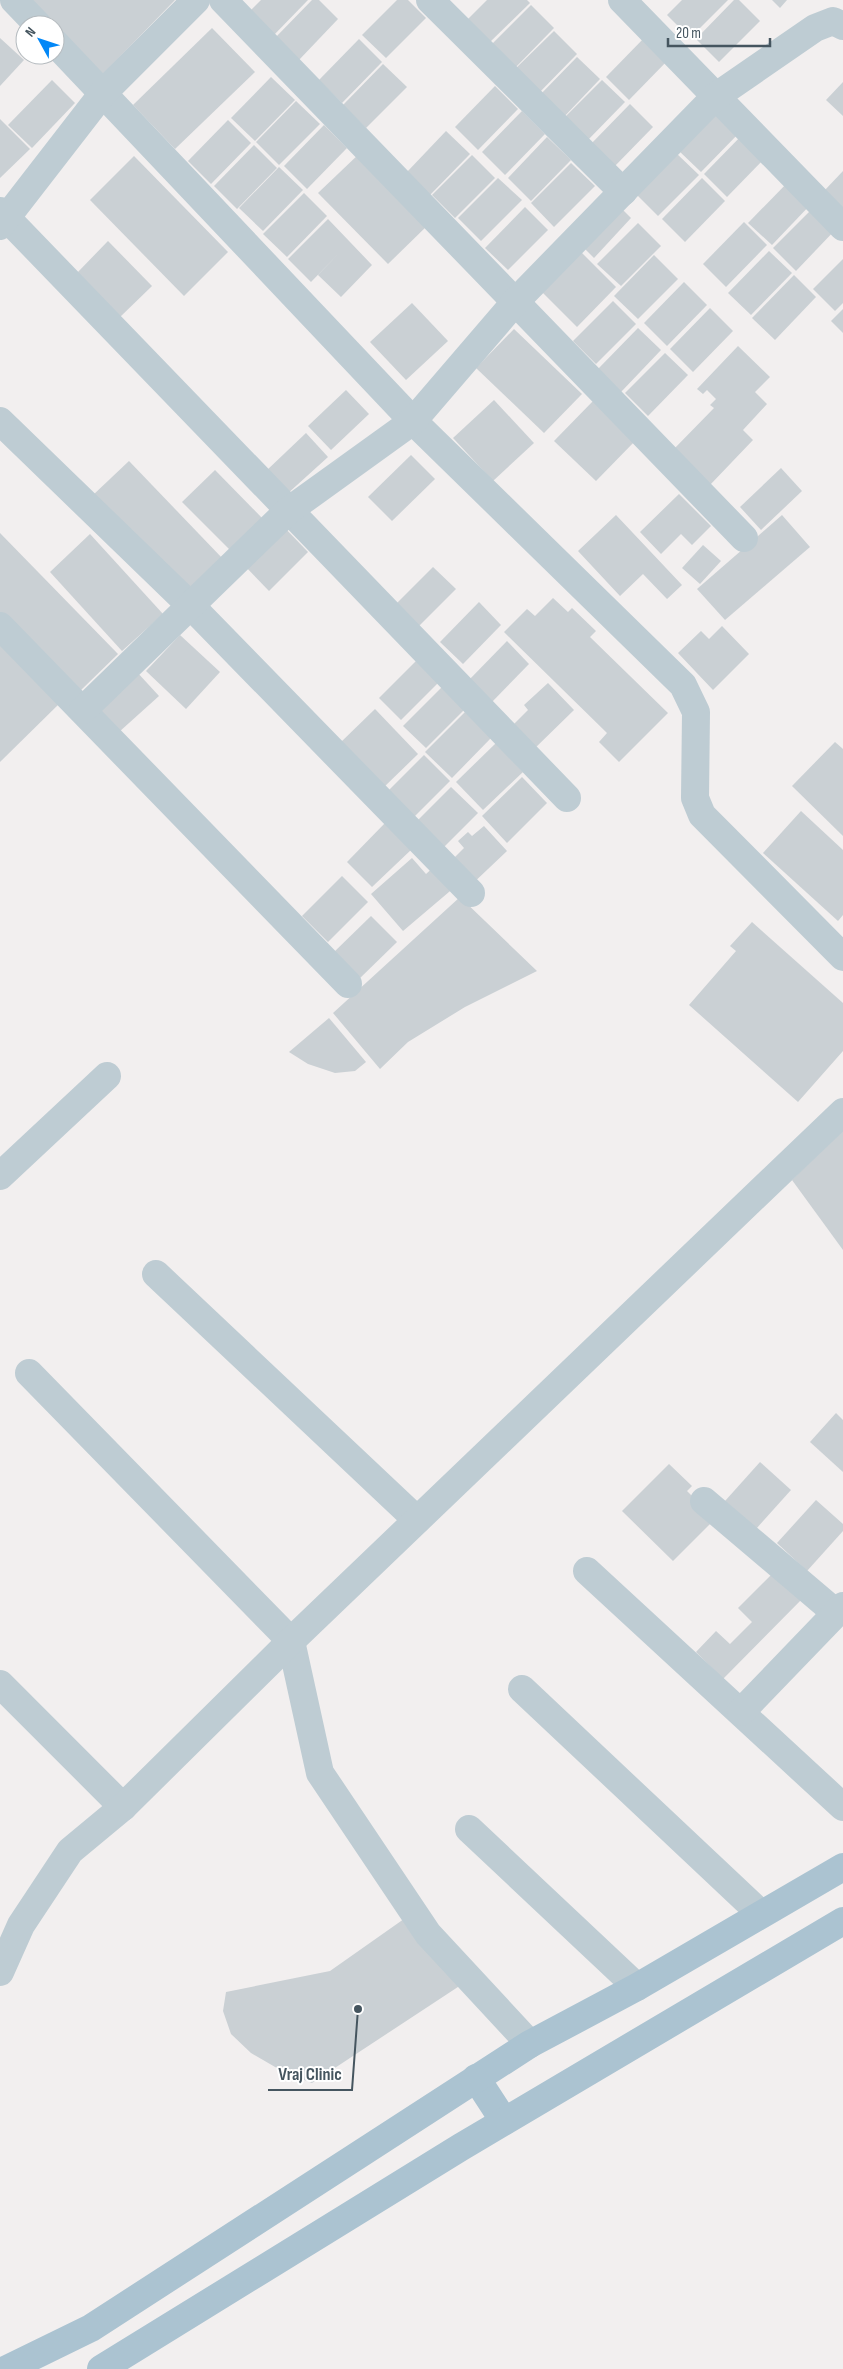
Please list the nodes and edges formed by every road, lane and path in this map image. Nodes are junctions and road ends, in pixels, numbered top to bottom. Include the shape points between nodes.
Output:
1 (14, 0) edge
2 (196, 0) edge
3 (223, 0) edge
4 (430, 0) edge
5 (622, 0) edge
6 (28, 15) edge
7 (843, 26) edge
8 (65, 54) edge
9 (103, 94) junction
10 (715, 97) junction
11 (623, 192) junction
12 (2, 218) edge
13 (843, 227) edge
14 (516, 301) junction
15 (0, 421) edge
16 (413, 421) junction
17 (288, 511) junction
18 (744, 538) dead end
19 (192, 607) junction
20 (0, 626) edge
21 (83, 710) junction
22 (567, 798) dead end
23 (471, 893) dead end
24 (843, 957) edge
25 (348, 984) dead end
26 (107, 1076) dead end
27 (843, 1112) edge
28 (0, 1176) edge
29 (156, 1274) dead end
30 (29, 1372) dead end
31 (704, 1501) dead end
32 (417, 1520) junction
33 (588, 1571) dead end
34 (840, 1609) edge
35 (291, 1641) junction
36 (0, 1684) edge
37 (522, 1689) dead end
38 (741, 1712) junction
39 (843, 1806) edge
40 (123, 1807) junction
41 (469, 1829) dead end
42 (843, 1867) edge
43 (761, 1914) junction
44 (843, 1921) edge
45 (0, 1972) edge
46 (638, 1987) junction
47 (530, 2044) junction
48 (476, 2078) junction
49 (504, 2121) junction
50 (7, 2369) edge
51 (101, 2369) edge

1 - 6 street
2 - 9 street
3 - 14 street
4 - 11 street
5 - 10 street
7 - 10 street via 833,21 816,28
8 - 9 street
9 - 12 street
9 - 16 street
10 - 11 street
10 - 13 street
11 - 14 street
12 - 17 street
14 - 16 street
14 - 18 street
15 - 19 street
16 - 17 street
16 - 24 street via 683,686 696,712 695,798 702,815
17 - 19 street
17 - 22 street
19 - 21 street
19 - 23 street
20 - 21 street
21 - 25 street
26 - 28 street
27 - 32 street
29 - 32 street
30 - 35 street
31 - 34 street
32 - 35 street
33 - 38 street
34 - 38 street
35 - 40 street
35 - 47 street via 320,1773 428,1934
36 - 40 street
37 - 43 street
38 - 39 street
40 - 45 street via 70,1850 21,1925
41 - 46 street
42 - 43 main road
43 - 46 main road
44 - 49 main road
46 - 47 main road
47 - 48 main road
48 - 49 main road
48 - 50 main road via 91,2328
49 - 51 main road

